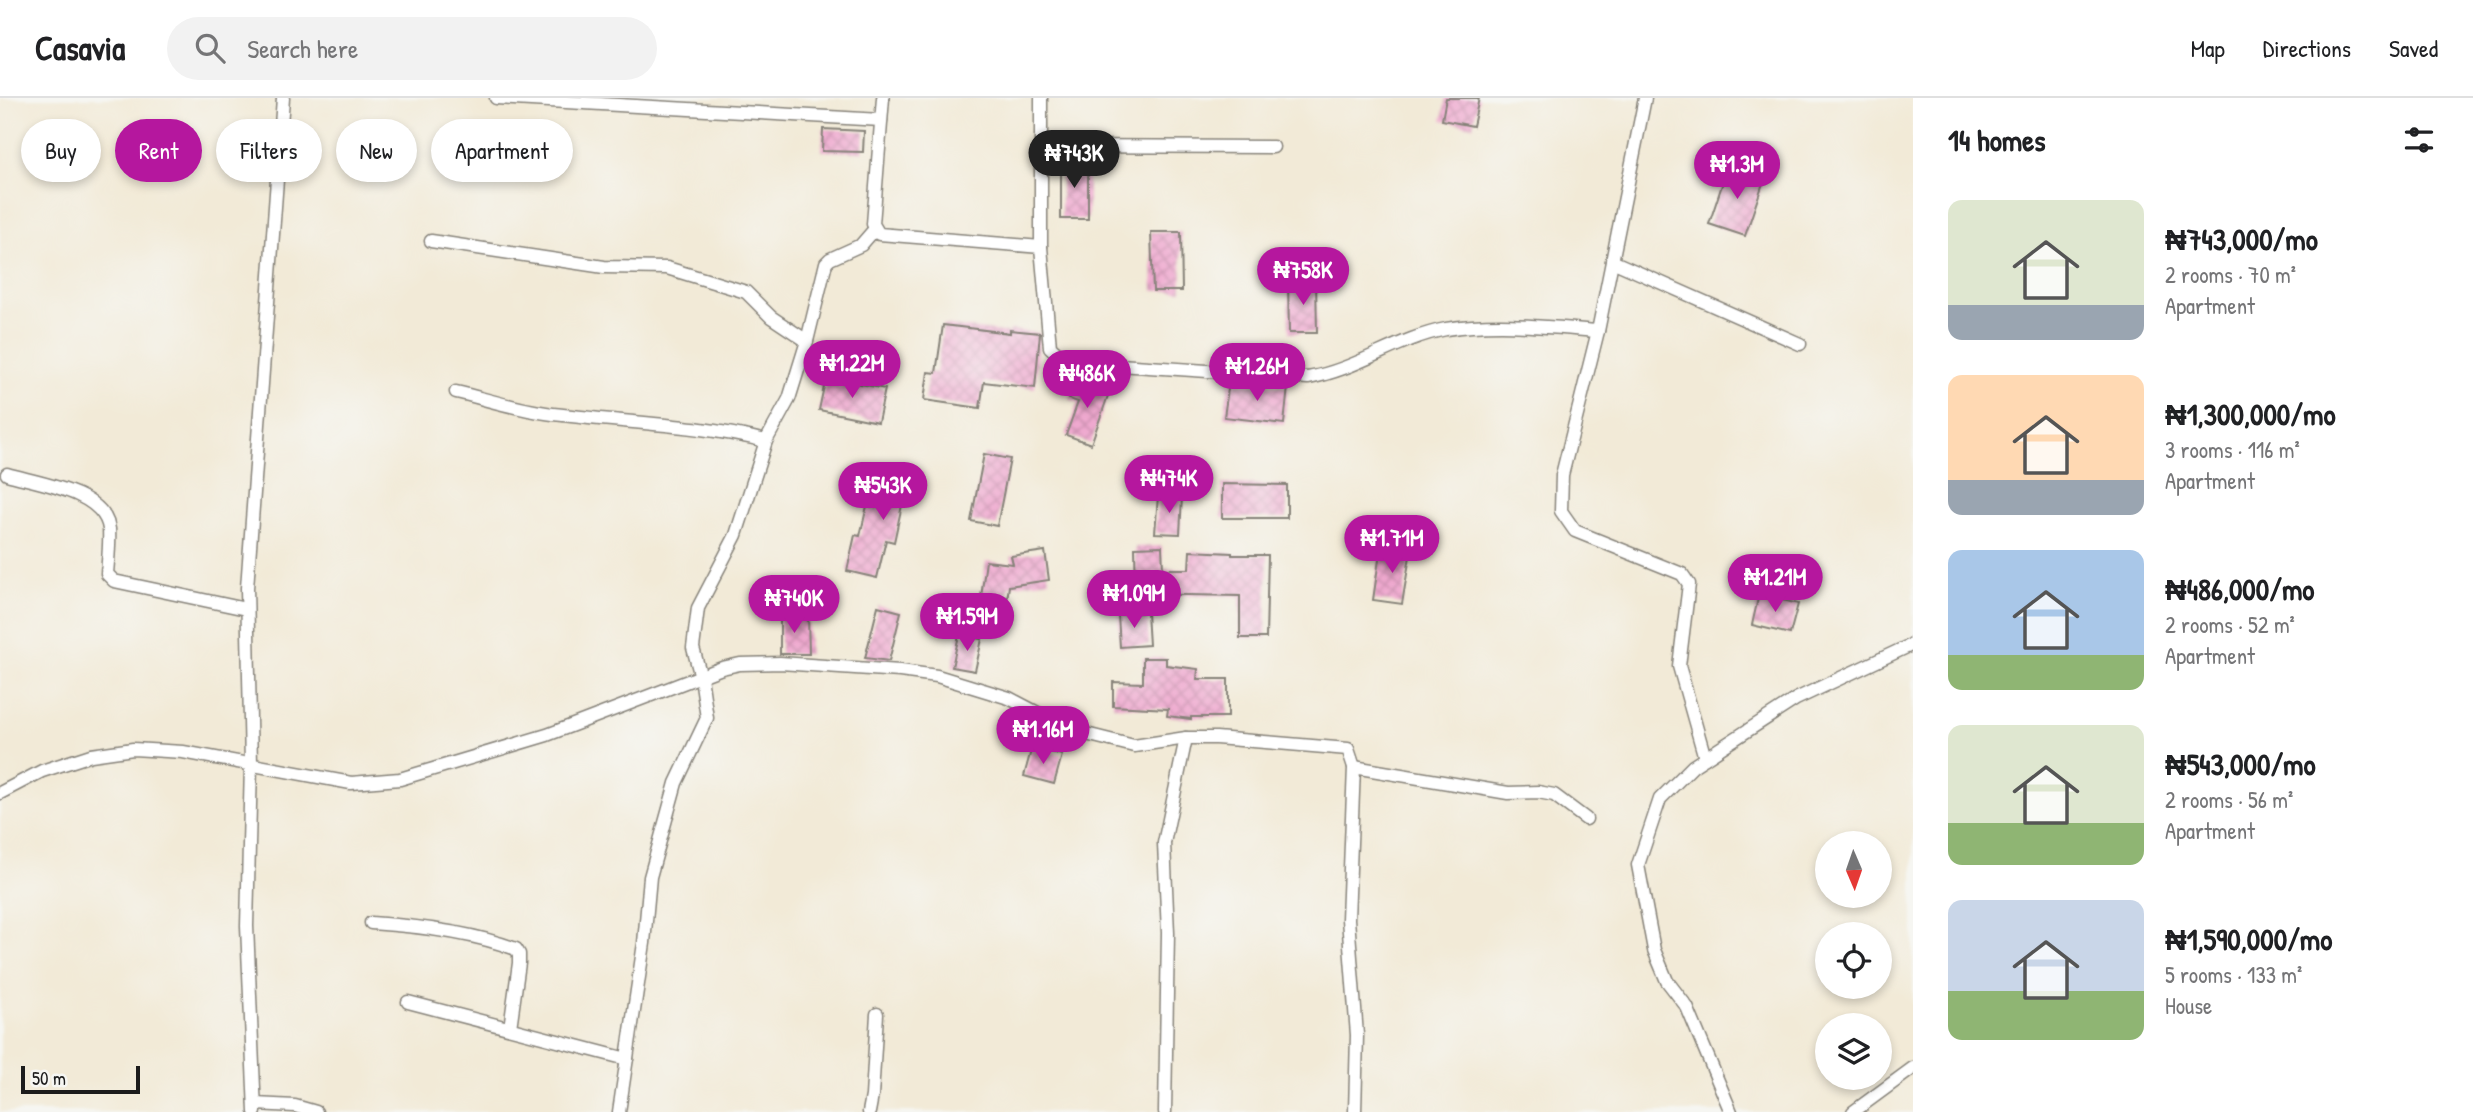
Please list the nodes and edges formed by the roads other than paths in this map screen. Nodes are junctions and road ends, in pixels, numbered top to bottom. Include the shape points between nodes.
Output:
1 (283, 98) edge
2 (496, 98) edge
3 (883, 98) edge
4 (1041, 98) edge
5 (1645, 98) edge
6 (881, 120) junction
7 (1041, 146) junction
8 (1273, 147) dead end
9 (874, 230) junction
10 (431, 241) dead end
11 (1041, 247) junction
12 (1612, 261) junction
13 (1598, 331) junction
14 (807, 341) junction
15 (1800, 344) dead end
16 (456, 392) dead end
17 (766, 440) junction
18 (6, 474) dead end
19 (246, 609) junction
20 (1913, 644) edge
21 (701, 677) junction
22 (1186, 738) junction
23 (1705, 758) junction
24 (251, 764) junction
25 (1354, 767) junction
26 (0, 793) edge
27 (1586, 819) dead end
28 (371, 923) dead end
29 (408, 1002) dead end
30 (877, 1014) dead end
31 (510, 1028) junction
32 (627, 1059) junction
33 (1913, 1068) edge
34 (255, 1108) edge
35 (316, 1112) edge
36 (619, 1112) edge
37 (869, 1112) edge
38 (1165, 1112) edge
39 (1355, 1112) edge
40 (1731, 1112) edge
41 (1853, 1112) edge

1 - 19 street
2 - 6 street
3 - 6 street
4 - 7 street
5 - 12 street
6 - 9 street
7 - 8 street
7 - 11 street
9 - 11 street
9 - 14 street via 861,245 826,263
10 - 14 street via 604,267 667,268 746,292 771,317
11 - 13 street via 1050,347 1060,357 1105,364 1308,379 1445,330 1517,324
12 - 13 street
12 - 15 street
13 - 23 street via 1562,475 1561,512 1575,531 1686,578 1679,666
14 - 17 street via 789,399
16 - 17 street via 542,413 664,424
17 - 21 street via 736,535 698,608 693,648
18 - 19 street via 80,495 94,504 109,527 107,574 114,580
19 - 24 street
20 - 23 street via 1796,699
21 - 22 street via 740,664 900,671 937,676 1009,698 1070,730 1135,746
21 - 24 street via 547,735 400,779 351,783
21 - 32 street via 706,718 676,783 650,877
22 - 25 street via 1334,746 1348,749
22 - 38 street via 1164,843 1168,933
23 - 40 street via 1660,799 1637,865 1654,950 1667,981 1687,1007
24 - 26 street via 133,749 91,755 43,771
24 - 34 street via 247,926
25 - 27 street via 1508,793 1555,795
25 - 39 street via 1348,919 1357,1035
28 - 31 street via 516,948 519,963
29 - 31 street
30 - 37 street
31 - 32 street
32 - 36 street
33 - 41 street
34 - 35 street via 295,1106

